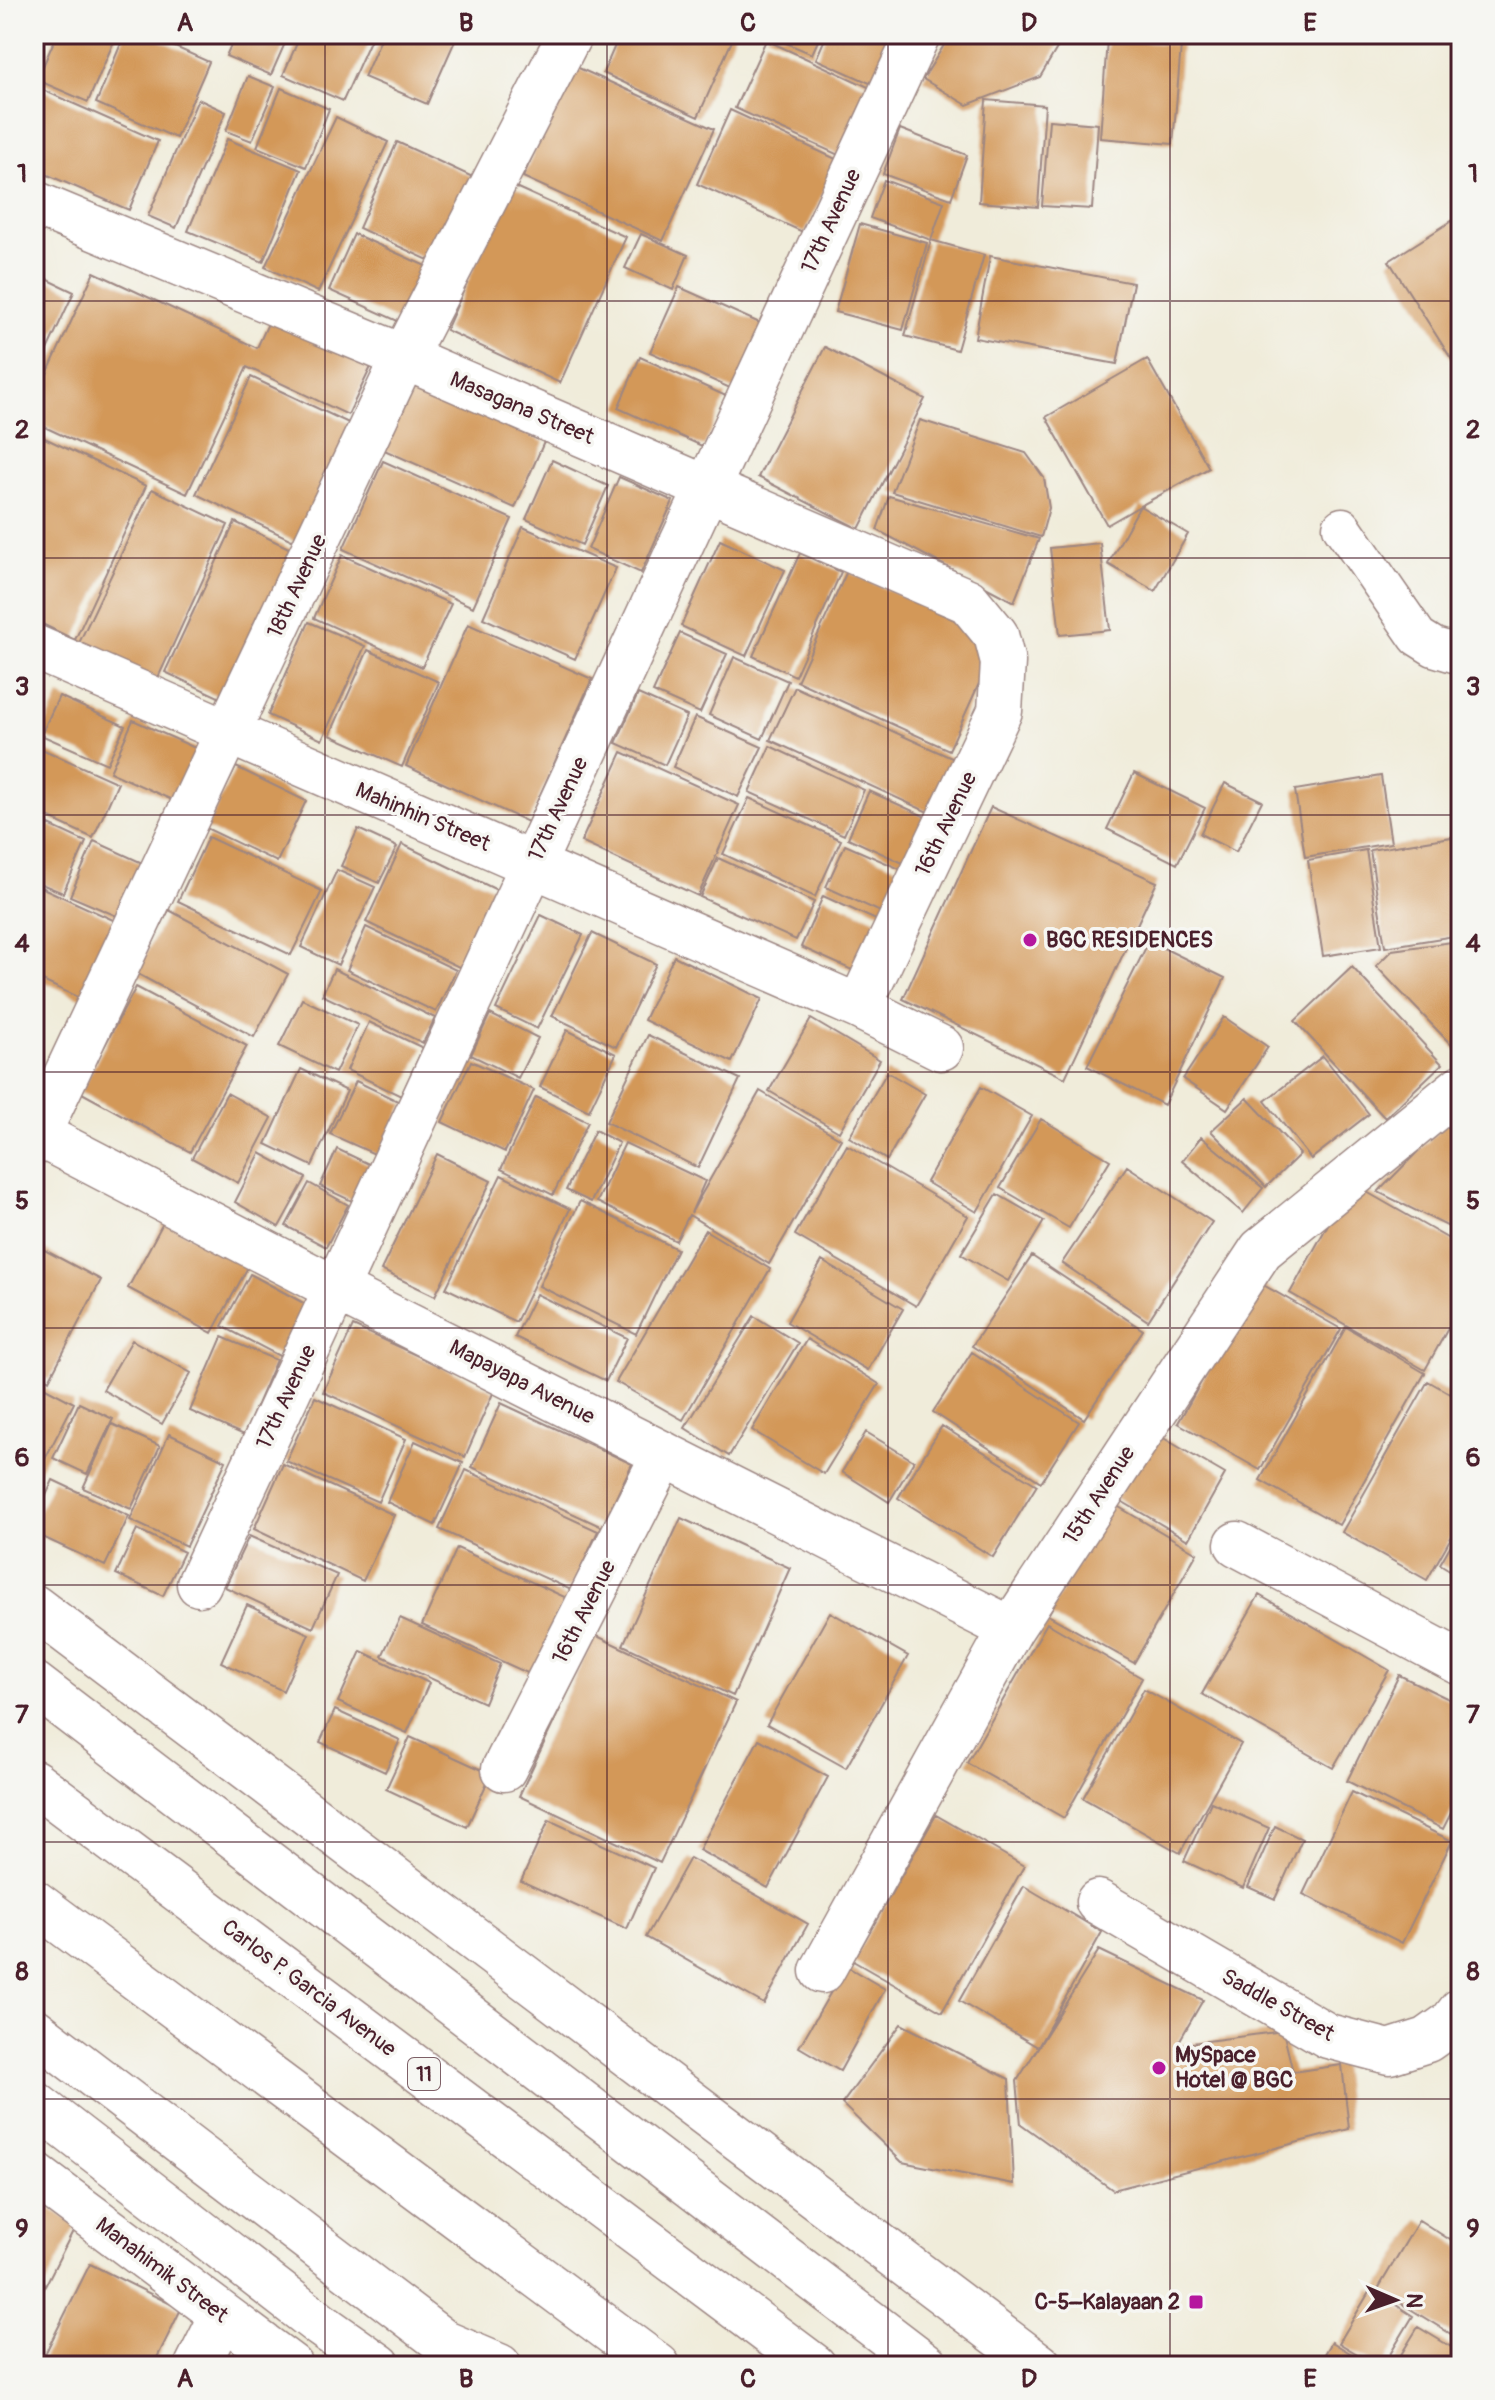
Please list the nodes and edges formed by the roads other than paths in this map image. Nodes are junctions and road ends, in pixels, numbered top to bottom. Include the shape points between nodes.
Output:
1 (570, 34) edge
2 (918, 34) edge
3 (34, 203) edge
4 (404, 357) junction
5 (708, 487) junction
6 (1342, 527) dead end
7 (996, 635) joint
8 (34, 647) edge
9 (1461, 655) edge
10 (227, 733) junction
11 (532, 865) junction
12 (859, 1007) junction
13 (941, 1048) dead end
14 (1461, 1087) edge
15 (35, 1136) edge
16 (336, 1289) junction
17 (664, 1454) junction
18 (1237, 1544) dead end
19 (199, 1584) dead end
20 (34, 1607) edge
21 (1011, 1629) junction
22 (1461, 1663) edge
23 (34, 1684) edge
24 (504, 1769) dead end
25 (34, 1782) edge
26 (34, 1902) edge
27 (1098, 1902) dead end
28 (822, 1971) dead end
29 (1461, 2010) edge
30 (34, 2030) edge
31 (34, 2103) edge
32 (34, 2174) edge
33 (222, 2316) junction
34 (197, 2366) edge
35 (291, 2366) edge
36 (379, 2366) edge
37 (499, 2366) edge
38 (658, 2366) edge
39 (814, 2366) edge
40 (927, 2366) edge
41 (1040, 2366) edge

1 - 4 street, 18th Avenue
2 - 5 street, 17th Avenue
3 - 4 street, Masagana Street
4 - 5 street, Masagana Street
4 - 10 street, 18th Avenue
5 - 7 street, Masagana Street via 968,601
5 - 11 street, 17th Avenue
6 - 9 lane via 1418,637
7 - 12 street, 16th Avenue via 1003,662 1000,711
8 - 10 street, Mahinhin Street
10 - 11 street, Mahinhin Street
10 - 15 street, 18th Avenue
11 - 12 street, Mahinhin Street
11 - 16 street, 17th Avenue
12 - 13 street, Mahinhin Street
14 - 21 street, 15th Avenue via 1261,1250
15 - 16 street, Mapayapa Avenue
16 - 17 street, Mapayapa Avenue
16 - 19 street, 17th Avenue
17 - 21 street, Mapayapa Avenue
17 - 24 street, 16th Avenue
18 - 22 street
20 - 41 street
21 - 28 street, 15th Avenue
23 - 40 street
25 - 39 street, Carlos P. Garcia Avenue / 11
26 - 38 street
27 - 29 street, Saddle Street via 1328,2036 1389,2052 1427,2040
30 - 37 street via 445,2343
31 - 36 street
32 - 33 street, Manahimik Street
33 - 34 street
33 - 35 street, Manahimik Street

